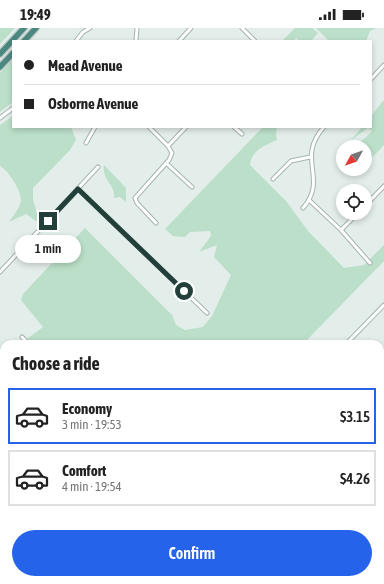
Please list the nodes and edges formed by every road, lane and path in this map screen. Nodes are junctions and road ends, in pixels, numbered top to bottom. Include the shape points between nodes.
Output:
1 (24, 28) edge
2 (36, 28) edge
3 (90, 28) edge
4 (137, 28) edge
5 (191, 28) edge
6 (242, 28) edge
7 (13, 40) edge
8 (25, 40) edge
9 (77, 40) edge
10 (136, 40) edge
11 (179, 40) edge
12 (254, 40) edge
13 (12, 41) edge
14 (0, 54) edge
15 (12, 54) edge
16 (384, 65) edge
17 (0, 67) edge
18 (372, 77) edge
19 (12, 109) edge
20 (0, 118) edge
21 (94, 128) edge
22 (149, 128) edge
23 (185, 128) edge
24 (235, 128) edge
25 (323, 128) edge
26 (242, 134) dead end
27 (86, 143) dead end
28 (168, 146) junction
29 (310, 157) junction
30 (166, 163) junction
31 (98, 167) dead end
32 (273, 179) dead end
33 (384, 186) edge
34 (192, 187) dead end
35 (78, 189) junction
36 (372, 199) edge
37 (309, 200) junction
38 (303, 208) dead end
39 (351, 220) edge
40 (156, 223) dead end
41 (341, 230) junction
42 (370, 263) dead end
43 (0, 272) edge
44 (384, 305) edge
45 (207, 313) dead end
46 (22, 337) dead end
47 (25, 340) edge
48 (350, 340) edge

1 - 7 highway
2 - 8 highway
3 - 9 street
4 - 10 street
5 - 11 street
6 - 12 street
13 - 14 highway
15 - 17 highway
16 - 18 street
19 - 20 street
21 - 27 street
22 - 28 street
23 - 28 street
24 - 26 street
25 - 29 street via 312,147
28 - 30 street via 171,158
29 - 32 street via 291,161
29 - 37 street via 314,184
30 - 34 street
30 - 40 street via 135,198
31 - 35 street
33 - 36 street
35 - 43 street
35 - 45 street
37 - 38 street
37 - 41 street
39 - 41 street
41 - 42 street
44 - 48 street
46 - 47 street

